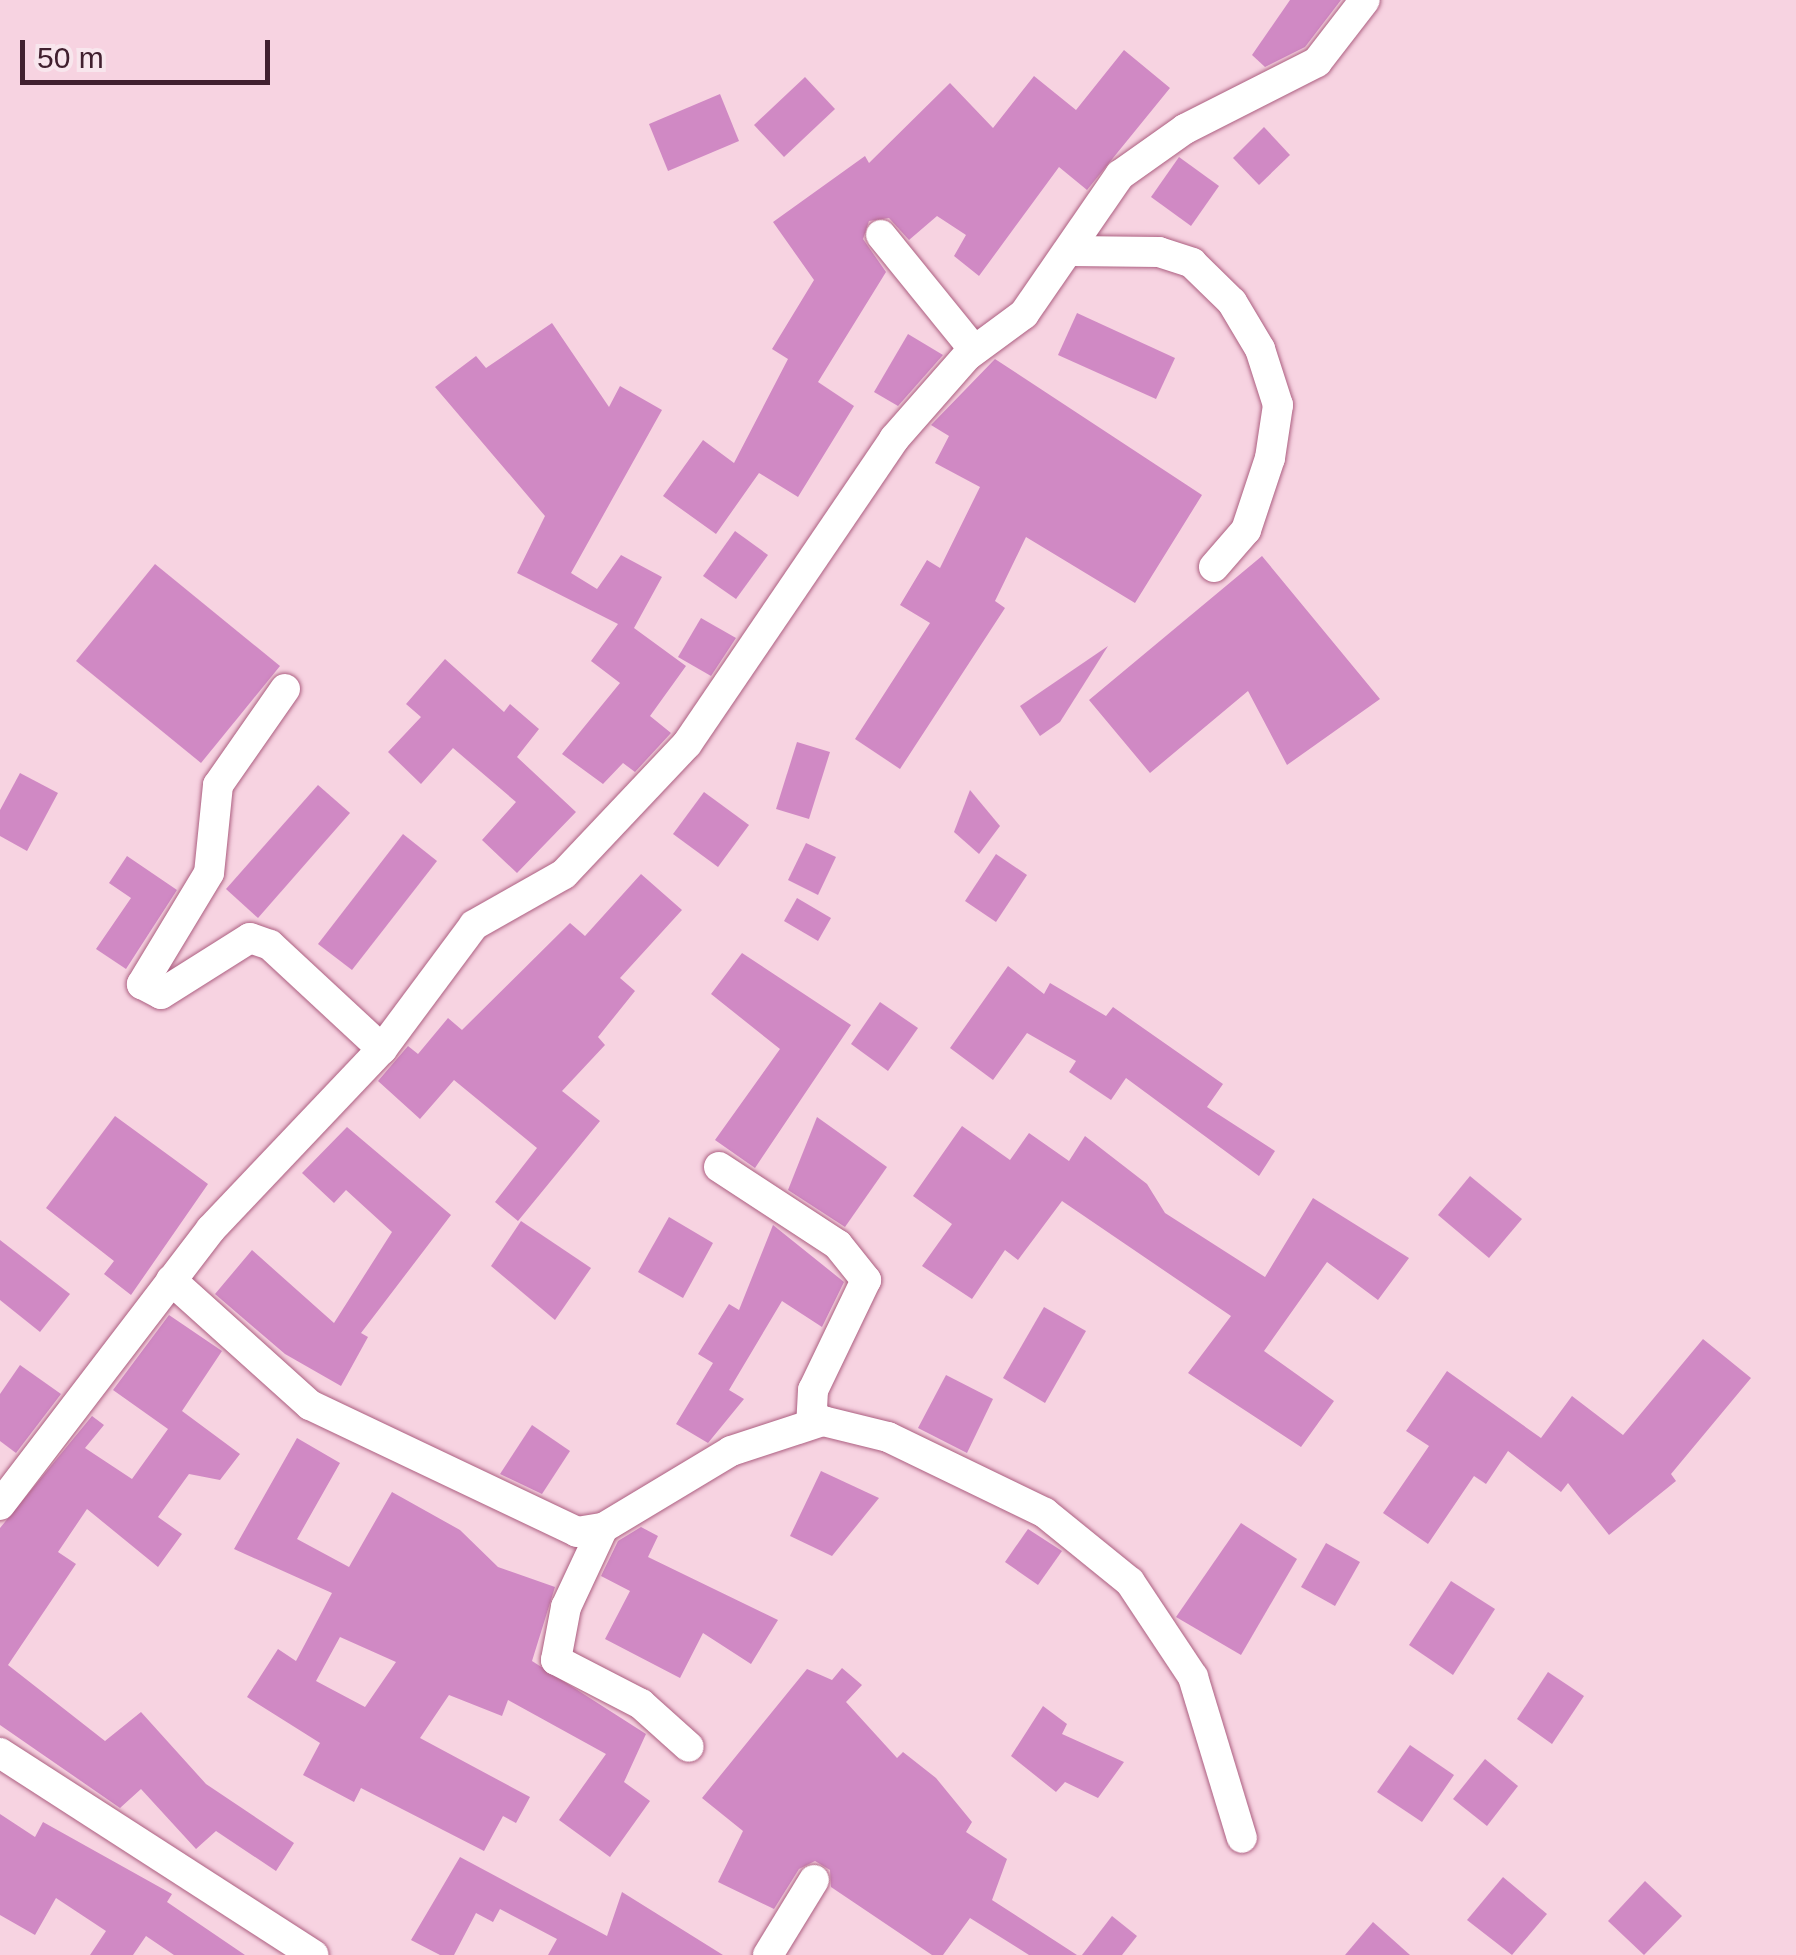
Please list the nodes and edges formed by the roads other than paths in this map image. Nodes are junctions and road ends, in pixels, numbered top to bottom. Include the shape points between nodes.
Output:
1 (1365, 0) edge
2 (881, 235) dead end
3 (1072, 250) junction
4 (974, 350) junction
5 (1214, 567) dead end
6 (285, 689) dead end
7 (382, 1049) junction
8 (719, 1166) dead end
9 (171, 1280) junction
10 (811, 1422) junction
11 (0, 1504) edge
12 (603, 1528) junction
13 (689, 1747) dead end
14 (0, 1753) edge
15 (1242, 1838) dead end
16 (814, 1880) dead end
17 (312, 1955) edge
18 (768, 1955) edge

1 - 3 street via 1317,62 1185,129 1120,175
2 - 4 street
3 - 4 street via 1024,314
3 - 5 street via 1158,252 1192,263 1232,302 1260,349 1278,405 1270,458 1246,530
4 - 7 street via 808,554 687,744 564,874 474,925
6 - 7 street via 218,785 209,873 142,984 161,994 177,988 236,938 250,938 270,945
7 - 9 street via 322,1104
8 - 10 street via 838,1245 866,1280 813,1390
9 - 11 street
9 - 12 street via 310,1405 555,1525
10 - 12 street via 731,1450
10 - 15 street via 888,1438 1084,1537 1130,1582 1194,1676
12 - 13 street via 566,1607 556,1660 641,1704
14 - 17 street
16 - 18 street

